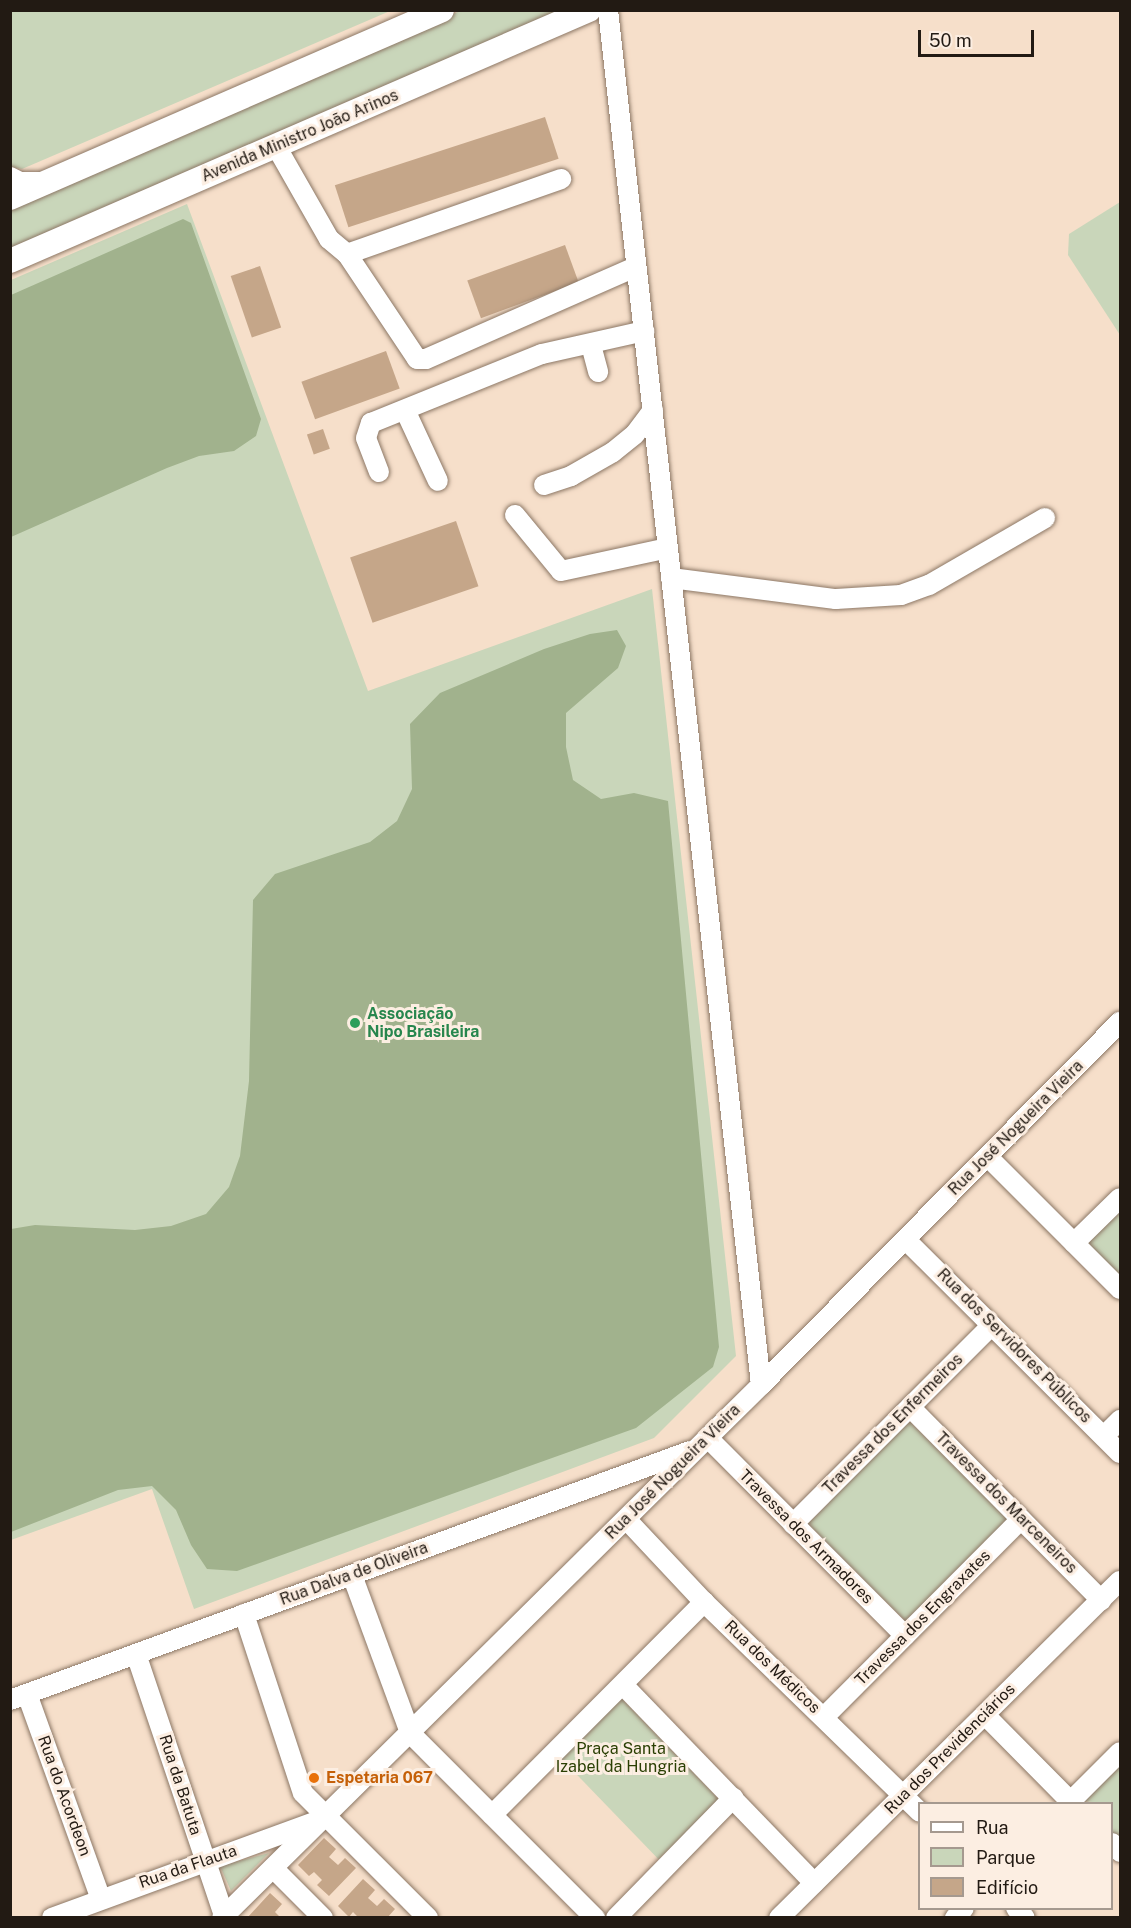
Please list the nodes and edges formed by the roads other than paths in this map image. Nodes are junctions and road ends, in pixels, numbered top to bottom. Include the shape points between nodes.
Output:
1 (589, 10) edge
2 (608, 10) edge
3 (437, 12) edge
4 (276, 146) junction
5 (10, 177) edge
6 (561, 179) dead end
7 (47, 182) junction
8 (10, 198) edge
9 (347, 254) junction
10 (10, 261) edge
11 (636, 267) junction
12 (644, 331) junction
13 (591, 345) junction
14 (598, 372) dead end
15 (405, 410) junction
16 (652, 411) junction
17 (379, 472) dead end
18 (438, 481) dead end
19 (544, 485) dead end
20 (515, 515) dead end
21 (1045, 518) dead end
22 (668, 549) junction
23 (671, 578) junction
24 (1120, 1022) edge
25 (988, 1157) junction
26 (1120, 1198) edge
27 (906, 1240) junction
28 (1074, 1243) junction
29 (1120, 1289) edge
30 (992, 1325) junction
31 (761, 1385) junction
32 (910, 1407) junction
33 (1120, 1420) edge
34 (1104, 1436) junction
35 (702, 1444) junction
36 (1120, 1453) edge
37 (626, 1519) junction
38 (1021, 1519) junction
39 (793, 1524) junction
40 (352, 1575) junction
41 (1120, 1581) edge
42 (1101, 1600) junction
43 (704, 1602) junction
44 (244, 1614) junction
45 (905, 1636) junction
46 (136, 1654) junction
47 (623, 1685) junction
48 (19, 1697) edge
49 (985, 1715) junction
50 (824, 1717) junction
51 (410, 1733) junction
52 (1120, 1752) edge
53 (903, 1796) junction
54 (733, 1798) junction
55 (1072, 1802) edge
56 (918, 1810) edge
57 (492, 1815) junction
58 (325, 1818) junction
59 (205, 1862) junction
60 (273, 1868) junction
61 (814, 1883) junction
62 (100, 1897) junction
63 (223, 1916) edge
64 (52, 1917) edge
65 (323, 1917) edge
66 (428, 1917) edge
67 (595, 1917) edge
68 (616, 1917) edge
69 (779, 1917) edge

1 - 4 main road, Avenida Ministro João Arinos
2 - 11 street
3 - 7 main road
4 - 9 street via 328,239
4 - 10 main road, Avenida Ministro João Arinos
5 - 7 street via 20,182
6 - 9 street
7 - 8 main road
9 - 11 street via 417,359 426,359
11 - 12 street
12 - 13 street
12 - 16 street
13 - 14 street
13 - 15 street via 542,354
15 - 17 street via 371,423 367,431
15 - 18 street
16 - 19 street via 635,434 613,452 571,476
16 - 22 street
20 - 22 street via 561,571
21 - 23 street via 929,585 901,595 836,599
22 - 23 street
23 - 31 street
24 - 25 street, Rua José Nogueira Vieira
25 - 27 street, Rua José Nogueira Vieira
25 - 28 street
26 - 28 street
27 - 30 street, Rua dos Servidores Públicos
27 - 31 street, Rua José Nogueira Vieira
28 - 29 street
30 - 32 street, Travessa dos Enfermeiros
30 - 34 street, Rua dos Servidores Públicos
31 - 35 street, Rua José Nogueira Vieira
32 - 38 street, Travessa dos Marceneiros
32 - 39 street, Travessa dos Enfermeiros
33 - 34 street
34 - 36 street, Rua dos Servidores Públicos
35 - 37 street, Rua José Nogueira Vieira
35 - 39 street, Travessa dos Armadores
35 - 40 street, Rua Dalva de Oliveira
37 - 43 street, Rua dos Médicos
37 - 51 street, Rua José Nogueira Vieira
38 - 42 street, Travessa dos Marceneiros
38 - 45 street, Travessa dos Engraxates
39 - 45 street, Travessa dos Armadores
40 - 44 street, Rua Dalva de Oliveira
40 - 51 street
41 - 42 street, Rua dos Previdenciários
42 - 49 street, Rua dos Previdenciários
43 - 47 street
43 - 50 street, Rua dos Médicos
44 - 46 street, Rua Dalva de Oliveira
44 - 58 street via 303,1793
45 - 50 street, Travessa dos Engraxates
46 - 48 street, Rua Dalva de Oliveira
46 - 59 street, Rua da Batuta
47 - 54 street
47 - 57 street
48 - 62 street, Rua do Acordeon
49 - 53 street, Rua dos Previdenciários
49 - 55 street
50 - 53 street, Rua dos Médicos
51 - 57 street
51 - 58 street, Rua José Nogueira Vieira
52 - 55 street
53 - 56 street, Rua dos Médicos
53 - 61 street, Rua dos Previdenciários
54 - 61 street
54 - 68 street
57 - 67 street
58 - 59 street, Rua da Flauta
58 - 60 street, Rua José Nogueira Vieira
58 - 66 street
59 - 62 street, Rua da Flauta
59 - 63 street, Rua da Batuta
60 - 63 street, Rua José Nogueira Vieira
60 - 65 street
61 - 69 street, Rua dos Previdenciários
62 - 64 street, Rua da Flauta

